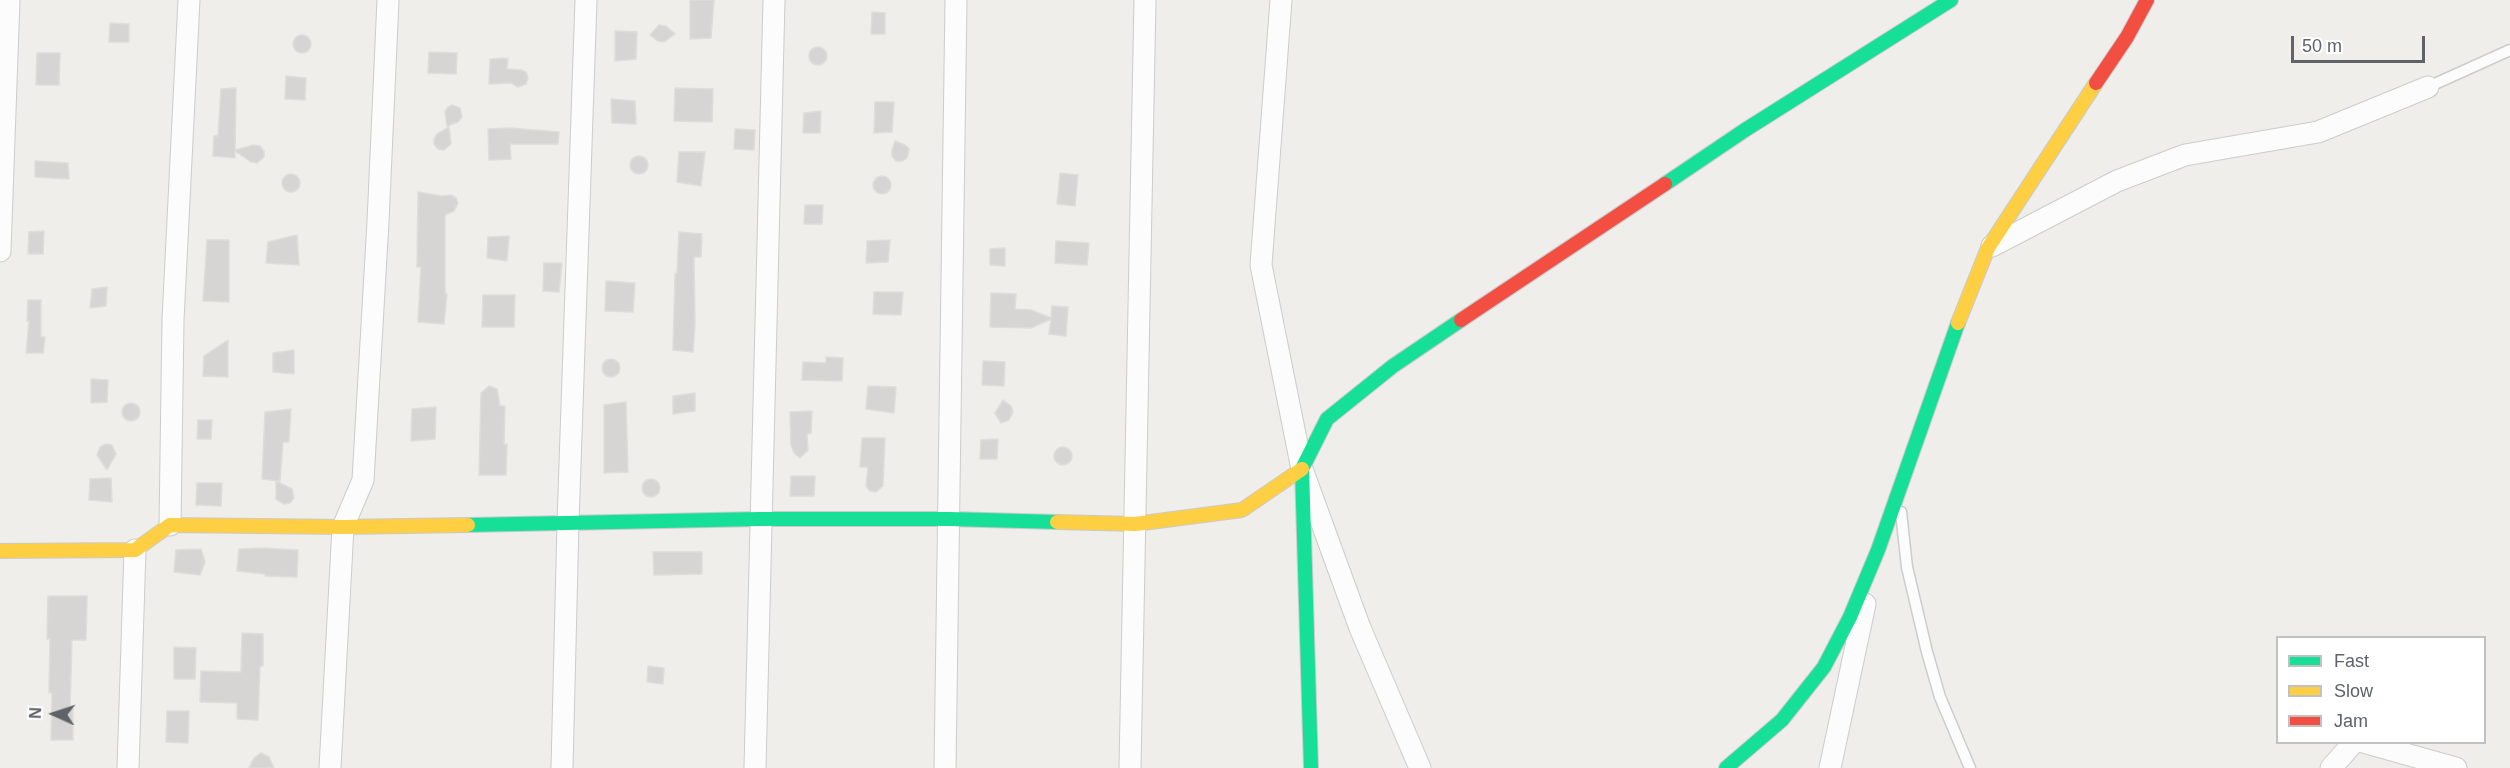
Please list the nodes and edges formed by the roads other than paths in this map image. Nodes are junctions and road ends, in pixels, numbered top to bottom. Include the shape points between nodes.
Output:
1 (9, 0) edge
2 (189, 0) edge
3 (388, 0) edge
4 (586, 0) edge
5 (774, 0) edge
6 (956, 0) edge
7 (1145, 0) edge
8 (1281, 0) edge
9 (1951, 0) edge
10 (2147, 0) edge
11 (2510, 50) edge
12 (2428, 87) joint
13 (1988, 248) junction
14 (0, 251) edge
15 (1302, 469) junction
16 (1898, 489) junction
17 (760, 519) junction
18 (949, 519) junction
19 (568, 522) junction
20 (1135, 524) junction
21 (170, 525) junction
22 (343, 526) junction
23 (135, 550) junction
24 (1878, 550) junction
25 (0, 551) edge
26 (2352, 744) edge
27 (2370, 744) edge
28 (128, 768) edge
29 (330, 768) edge
30 (562, 768) edge
31 (755, 768) edge
32 (945, 768) edge
33 (1130, 768) edge
34 (1311, 768) edge
35 (1420, 768) edge
36 (1726, 768) edge
37 (1830, 768) edge
38 (1970, 768) edge
39 (2331, 768) edge
40 (2456, 768) edge

1 - 14 street
2 - 21 street via 173,320
3 - 22 street via 363,480
4 - 19 street
5 - 17 street
6 - 18 street
7 - 20 street
8 - 15 street via 1261,265
9 - 15 street via 1745,130 1393,366 1327,419
10 - 13 street via 2127,37
11 - 12 lane
12 - 13 street via 2318,132 2184,155 2117,181
13 - 16 street
15 - 20 street via 1242,510
15 - 34 street
15 - 35 street via 1360,628
16 - 24 street
16 - 38 lane via 1907,567 1927,652 1940,698
17 - 18 street
17 - 19 street
17 - 31 street
18 - 20 street
18 - 32 street
19 - 22 street
19 - 30 street
20 - 33 street
21 - 22 street
21 - 23 street
22 - 29 street
23 - 25 street
23 - 28 street
24 - 36 street via 1824,667 1782,720
24 - 37 street
26 - 39 street
27 - 40 street

